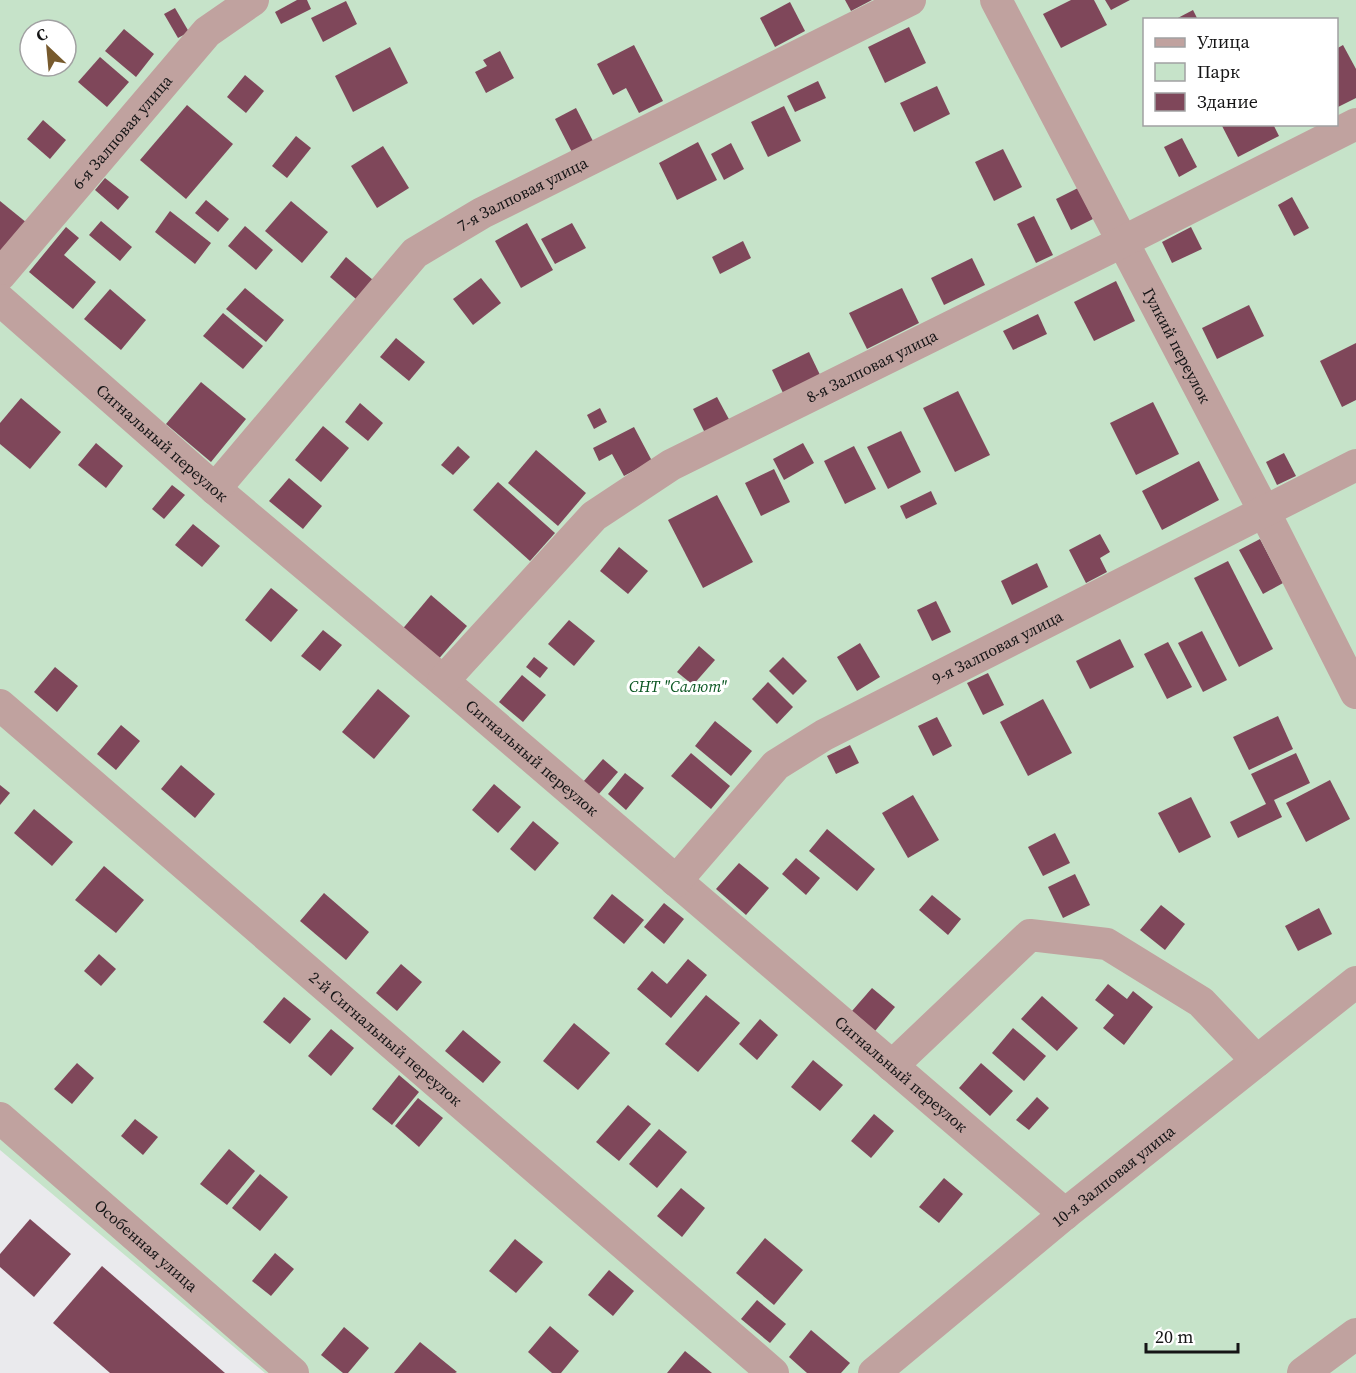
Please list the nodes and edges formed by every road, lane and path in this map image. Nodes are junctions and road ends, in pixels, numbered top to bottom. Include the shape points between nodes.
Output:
1 (253, 0) edge
2 (910, 0) edge
3 (996, 0) edge
4 (1356, 124) edge
5 (1122, 242) junction
6 (0, 275) edge
7 (0, 300) edge
8 (1356, 465) edge
9 (215, 489) junction
10 (1264, 511) junction
11 (443, 681) junction
12 (1356, 693) edge
13 (0, 705) edge
14 (676, 881) junction
15 (1356, 982) edge
16 (1257, 1061) junction
17 (892, 1066) junction
18 (0, 1118) edge
19 (1065, 1214) junction
20 (1356, 1334) edge
21 (293, 1373) edge
22 (773, 1373) edge
23 (874, 1373) edge
24 (1303, 1373) edge

1 - 6 street, 6-я Залповая улица via 207,32
2 - 9 street, 7-я Залповая улица via 482,213 415,253
3 - 5 street, Гулкий переулок
4 - 5 street, 8-я Залповая улица
5 - 10 street, Гулкий переулок
5 - 11 street, 8-я Залповая улица via 671,465 594,516
7 - 9 street, Сигнальный переулок
8 - 10 street, 9-я Залповая улица
9 - 11 street, Сигнальный переулок
10 - 12 street, Гулкий переулок
10 - 14 street, 9-я Залповая улица via 824,735 776,765
11 - 14 street, Сигнальный переулок
13 - 22 street, 2-й Сигнальный переулок
14 - 17 street, Сигнальный переулок
15 - 16 street, 10-я Залповая улица
16 - 17 street via 1201,1002 1107,944 1030,935
16 - 19 street, 10-я Залповая улица
17 - 19 street, Сигнальный переулок
18 - 21 street, Особенная улица
19 - 23 street, 10-я Залповая улица
20 - 24 street

